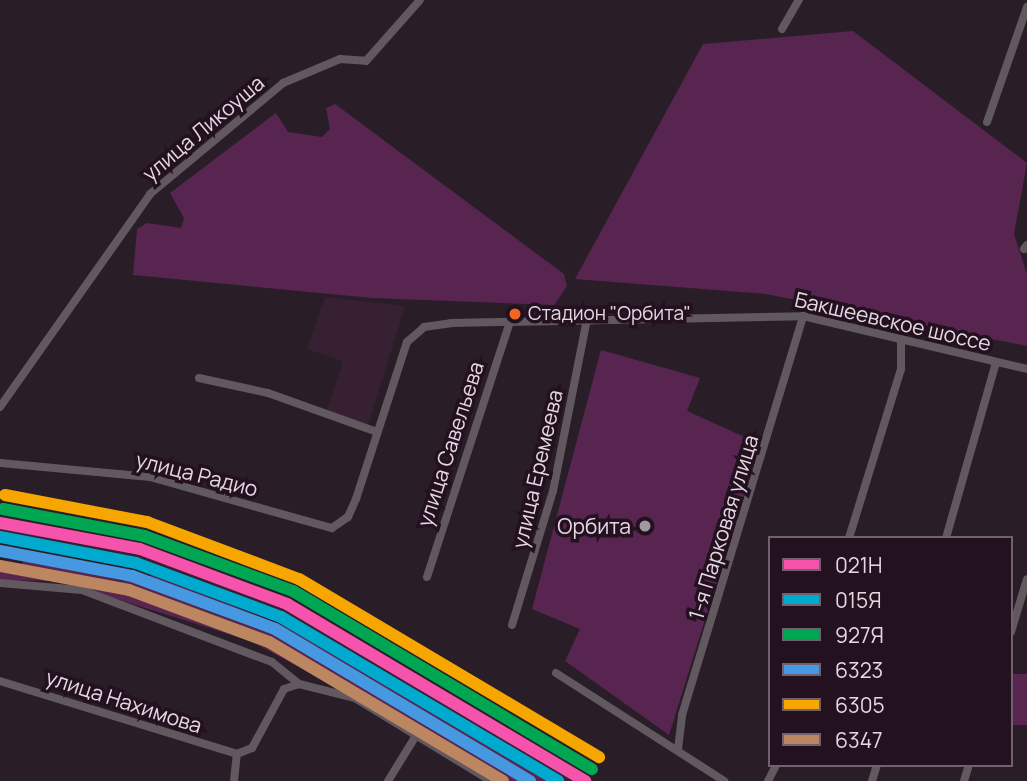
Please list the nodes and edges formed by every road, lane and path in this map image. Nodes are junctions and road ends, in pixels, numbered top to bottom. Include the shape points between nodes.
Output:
1 (420, 0) edge
2 (799, 0) edge
3 (1027, 7) edge
4 (782, 29) dead end
5 (987, 122) dead end
6 (803, 316) junction
7 (587, 319) junction
8 (510, 321) junction
9 (901, 339) junction
10 (996, 362) junction
11 (1027, 369) edge
12 (199, 378) dead end
13 (0, 407) edge
14 (377, 432) junction
15 (0, 463) edge
16 (850, 536) edge
17 (947, 536) edge
18 (427, 577) dead end
19 (1027, 579) edge
20 (0, 583) edge
21 (512, 625) dead end
22 (1013, 625) edge
23 (556, 673) dead end
24 (0, 681) edge
25 (299, 684) junction
26 (417, 734) junction
27 (678, 749) junction
28 (237, 754) junction
29 (234, 781) edge
30 (388, 781) edge
31 (491, 781) edge
32 (724, 781) edge

1 - 13 street, улица Ликоуша via 366,61 341,59 283,83 150,194
2 - 4 street
3 - 5 street
6 - 7 street, Бакшеевское шоссе
6 - 9 street, Бакшеевское шоссе
6 - 27 street, 1-я Парковая улица via 682,715
7 - 8 street, Бакшеевское шоссе
7 - 21 street, улица Еремеева via 553,491
8 - 14 street, Бакшеевское шоссе via 416,331 402,351
8 - 18 street, улица Савельева
9 - 10 street, Бакшеевское шоссе
9 - 16 street via 901,369
10 - 11 street, Бакшеевское шоссе
10 - 17 street
12 - 14 street via 268,393
14 - 15 street, улица Радио via 356,499 341,524 321,527 150,477
19 - 22 street
20 - 25 street via 82,590 272,662
23 - 27 street
24 - 28 street, улица Нахимова
25 - 26 street via 355,698
25 - 28 street via 285,690 252,748
26 - 30 street
26 - 31 street
27 - 32 street
28 - 29 street

